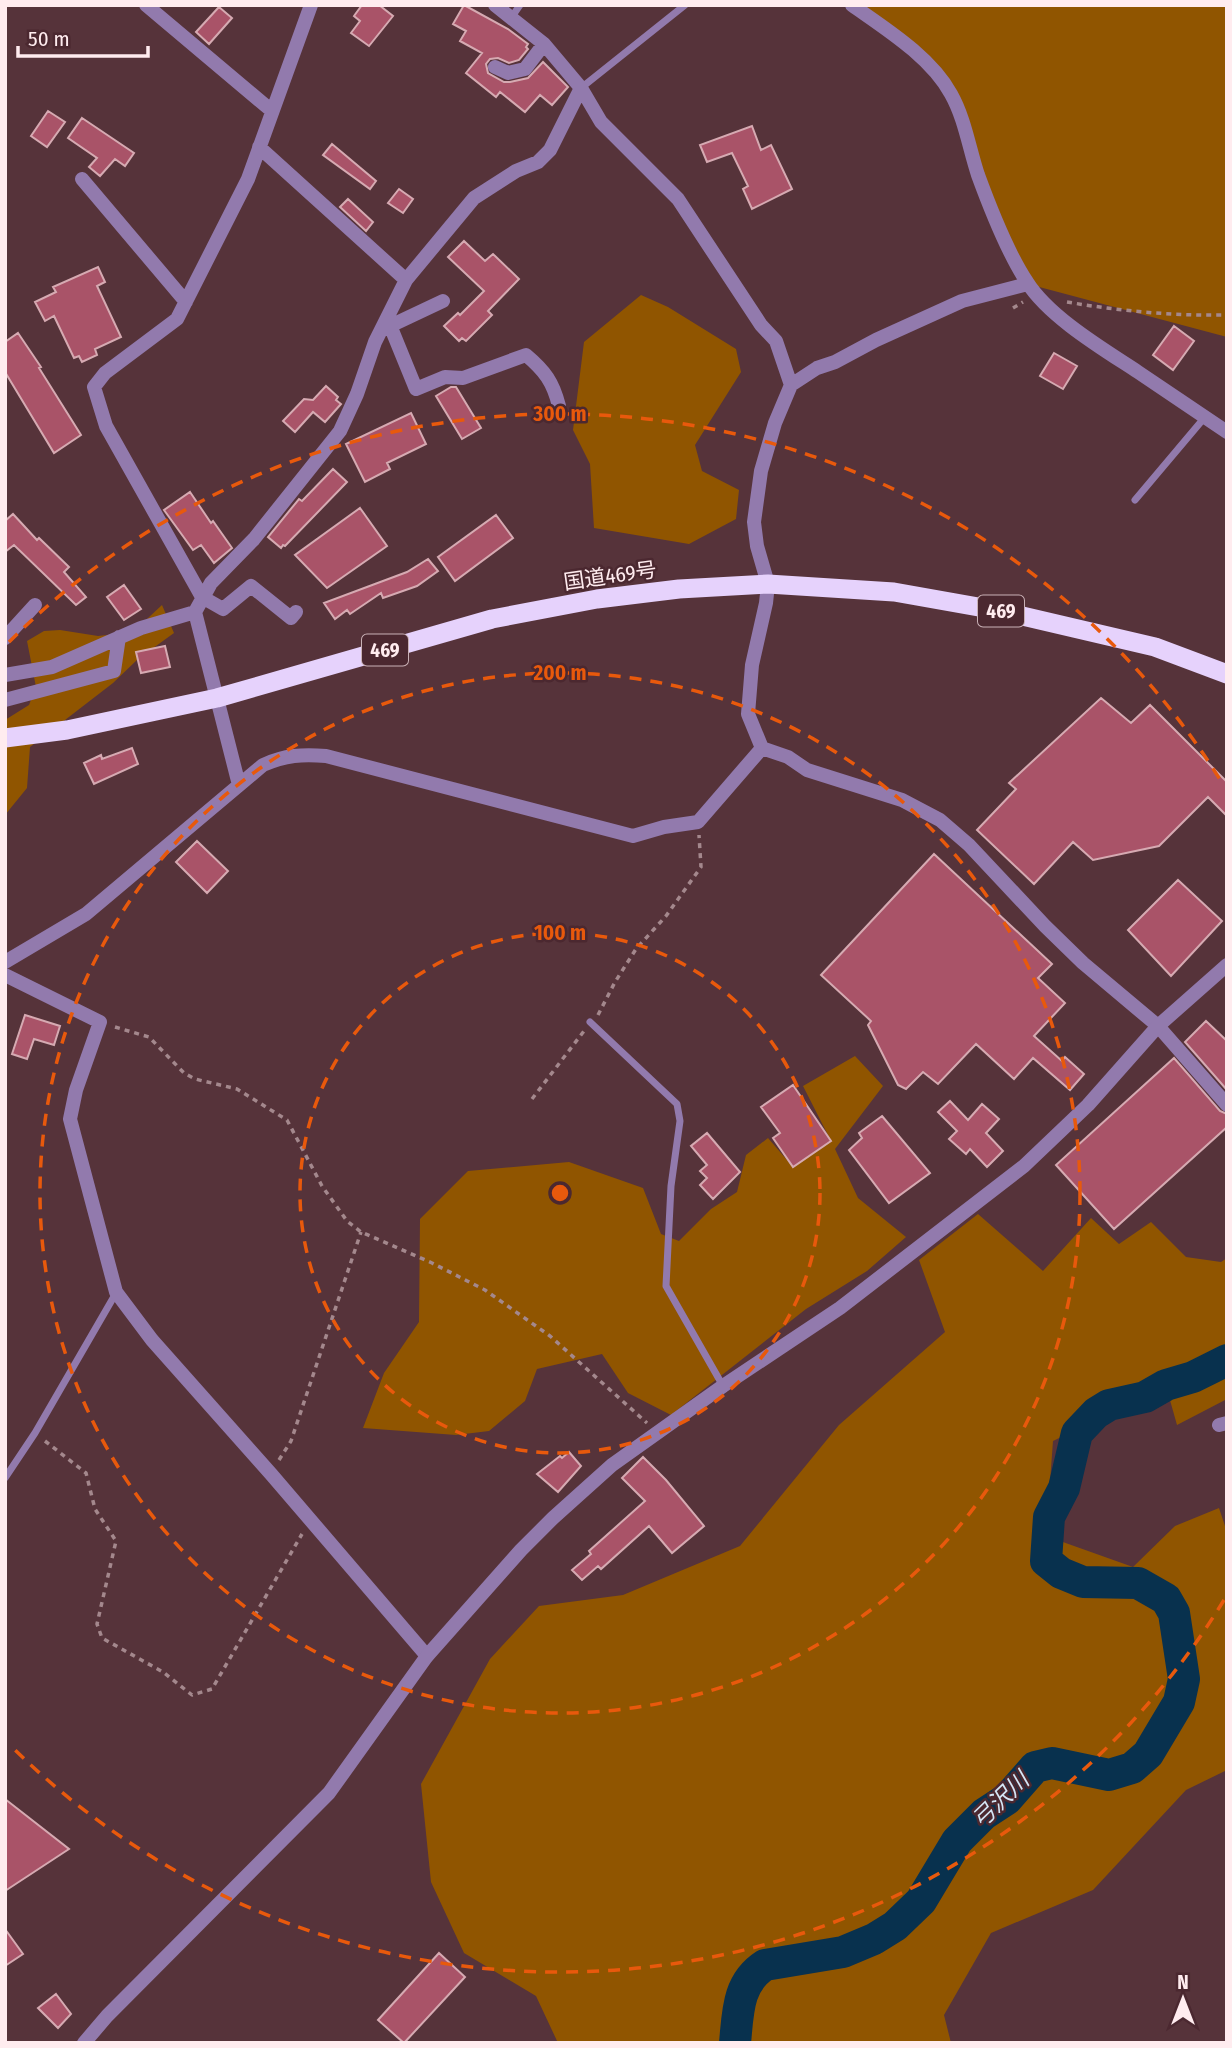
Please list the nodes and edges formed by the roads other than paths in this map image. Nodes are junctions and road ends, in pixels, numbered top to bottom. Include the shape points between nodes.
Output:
1 (146, 5) edge
2 (312, 5) edge
3 (495, 5) edge
4 (685, 5) edge
5 (852, 5) edge
6 (516, 12) edge
7 (544, 44) junction
8 (495, 67) dead end
9 (581, 88) junction
10 (272, 111) junction
11 (259, 147) junction
12 (82, 179) dead end
13 (406, 280) junction
14 (1030, 290) junction
15 (443, 301) dead end
16 (186, 302) junction
17 (388, 322) junction
18 (791, 385) junction
19 (559, 406) dead end
20 (1205, 417) junction
21 (1227, 432) edge
22 (1135, 500) dead end
23 (768, 584) junction
24 (202, 597) junction
25 (35, 605) dead end
26 (195, 612) junction
27 (296, 612) dead end
28 (119, 637) junction
29 (5, 638) edge
30 (1227, 674) edge
31 (5, 675) edge
32 (217, 698) junction
33 (5, 700) edge
34 (5, 738) edge
35 (762, 748) junction
36 (239, 785) junction
37 (5, 962) edge
38 (1227, 965) edge
39 (5, 975) edge
40 (590, 1023) road end
41 (1158, 1026) junction
42 (1227, 1104) edge
43 (116, 1292) junction
44 (723, 1386) junction
45 (5, 1478) edge
46 (427, 1656) junction
47 (84, 2043) edge

1 - 10 street
2 - 10 street
3 - 6 street
4 - 9 lane
5 - 14 street via 922,59 950,92 979,176
6 - 7 street
7 - 8 street via 525,69 508,74
7 - 9 street
9 - 13 street via 550,150 538,162 474,198
9 - 18 street via 601,122 678,198 776,341
10 - 11 street
11 - 13 street
11 - 16 street via 248,179
12 - 16 street
13 - 17 street
14 - 18 street via 962,300 817,368
14 - 20 street via 1089,340
15 - 17 street
16 - 24 street via 177,319 105,373 94,387 106,426
17 - 19 street via 416,389 526,355 553,385
17 - 24 street via 340,431
18 - 23 street via 761,471 754,522
20 - 21 street
20 - 22 lane
23 - 30 highway, 国道469号 / 469 via 894,592 1001,611 1155,647
23 - 32 highway, 国道469号 / 469 via 597,598 492,619
23 - 35 street via 748,714
24 - 26 street
24 - 27 street via 223,609 251,586 290,618
25 - 29 street
26 - 28 street
26 - 32 street
28 - 31 street via 52,667
28 - 33 street via 114,671
32 - 34 highway, 国道469号 / 469 via 67,730
32 - 36 street
35 - 36 street via 698,822 633,836 303,754 282,756 263,765
35 - 41 street via 807,770 902,800 940,820 1083,963
36 - 37 street via 86,914
38 - 41 street
39 - 43 street via 100,1022 70,1119
40 - 44 lane via 677,1104 680,1121 666,1286
41 - 42 street
41 - 44 street via 1088,1105 1024,1166 840,1308
43 - 45 lane
43 - 46 street via 152,1340
44 - 46 street via 612,1465 553,1518
46 - 47 street via 329,1793

